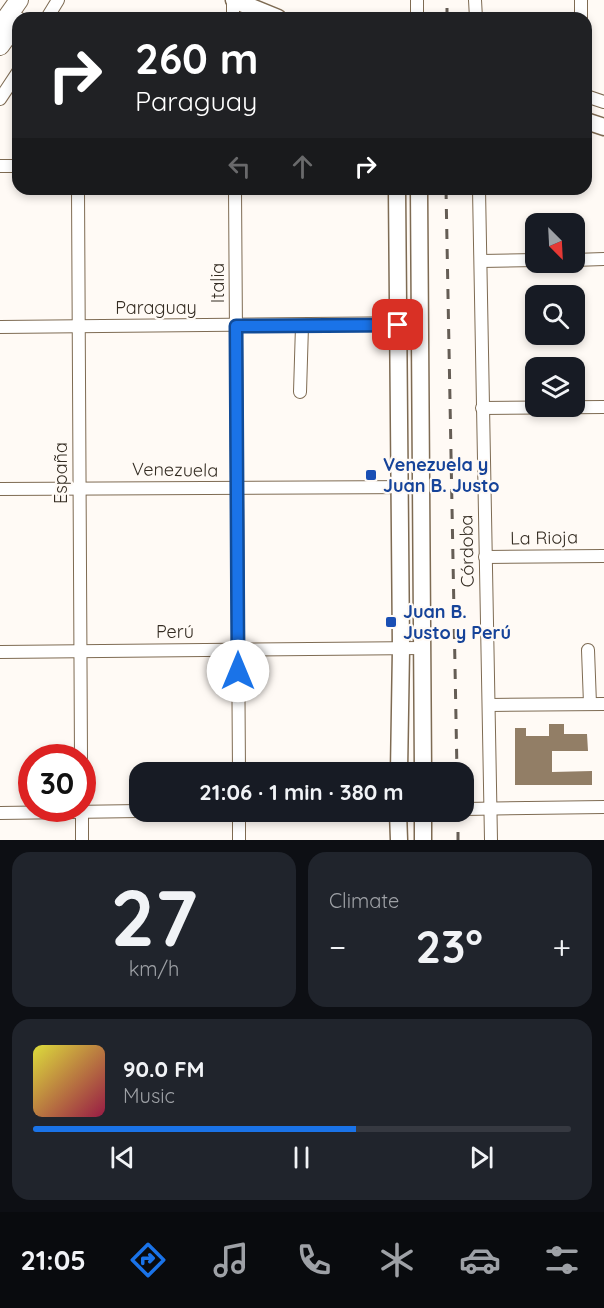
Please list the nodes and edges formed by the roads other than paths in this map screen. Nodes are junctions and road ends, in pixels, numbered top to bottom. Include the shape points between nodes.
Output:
1 (19, 0) edge
2 (234, 0) edge
3 (263, 12) edge
4 (0, 27) edge
5 (12, 29) edge
6 (0, 46) edge
7 (12, 81) edge
8 (0, 99) edge
9 (78, 195) edge
10 (235, 195) edge
11 (398, 195) edge
12 (419, 195) edge
13 (479, 195) edge
14 (604, 259) edge
15 (525, 260) edge
16 (585, 260) edge
17 (481, 261) junction
18 (420, 323) junction
19 (398, 325) junction
20 (79, 326) junction
21 (236, 326) junction
22 (302, 326) junction
23 (0, 327) edge
24 (300, 392) dead end
25 (604, 407) edge
26 (482, 408) junction
27 (80, 487) junction
28 (400, 487) junction
29 (421, 487) junction
30 (0, 489) edge
31 (237, 489) junction
32 (604, 556) edge
33 (485, 557) junction
34 (422, 648) junction
35 (401, 649) junction
36 (80, 650) junction
37 (238, 650) junction
38 (588, 650) dead end
39 (0, 652) edge
40 (590, 704) junction
41 (604, 704) edge
42 (489, 705) junction
43 (81, 744) edge
44 (239, 762) edge
45 (399, 762) edge
46 (423, 762) edge
47 (604, 807) edge
48 (490, 808) junction
49 (96, 809) edge
50 (474, 809) edge
51 (129, 811) edge
52 (18, 812) edge
53 (0, 813) edge
54 (82, 822) edge
55 (239, 822) edge
56 (399, 822) edge
57 (422, 822) edge
58 (82, 840) edge
59 (239, 840) edge
60 (399, 840) edge
61 (423, 840) edge
62 (491, 840) edge

1 - 4 highway
2 - 3 main road
5 - 6 highway
7 - 8 street
9 - 20 street, España
10 - 21 street, Italia
11 - 19 main road
12 - 18 main road
13 - 17 street, Córdoba
14 - 16 street
15 - 17 street
17 - 26 street, Córdoba
18 - 19 street, Paraguay
18 - 29 main road
19 - 22 street, Paraguay
19 - 28 main road
20 - 21 street, Paraguay
20 - 23 street, Paraguay
20 - 27 street, España
21 - 22 street, Paraguay
21 - 31 street, Italia
22 - 24 street
25 - 26 street
26 - 33 street, Córdoba
27 - 30 street, Venezuela
27 - 31 street, Venezuela
27 - 36 street, España
28 - 29 street, Venezuela
28 - 31 street, Venezuela
28 - 35 main road
29 - 34 main road
31 - 37 street, Italia
32 - 33 street, La Rioja
33 - 42 street, Córdoba
34 - 35 street, Perú
34 - 46 main road
35 - 37 street, Perú
35 - 45 main road
36 - 37 street, Perú
36 - 39 street, Perú
36 - 43 street, España
37 - 44 street, Italia
38 - 40 street
40 - 41 street
40 - 42 street
42 - 48 street, Córdoba
47 - 48 street
48 - 50 street
48 - 62 street, Córdoba
49 - 51 street
52 - 53 street
54 - 58 street
55 - 59 street
56 - 60 main road
57 - 61 main road

